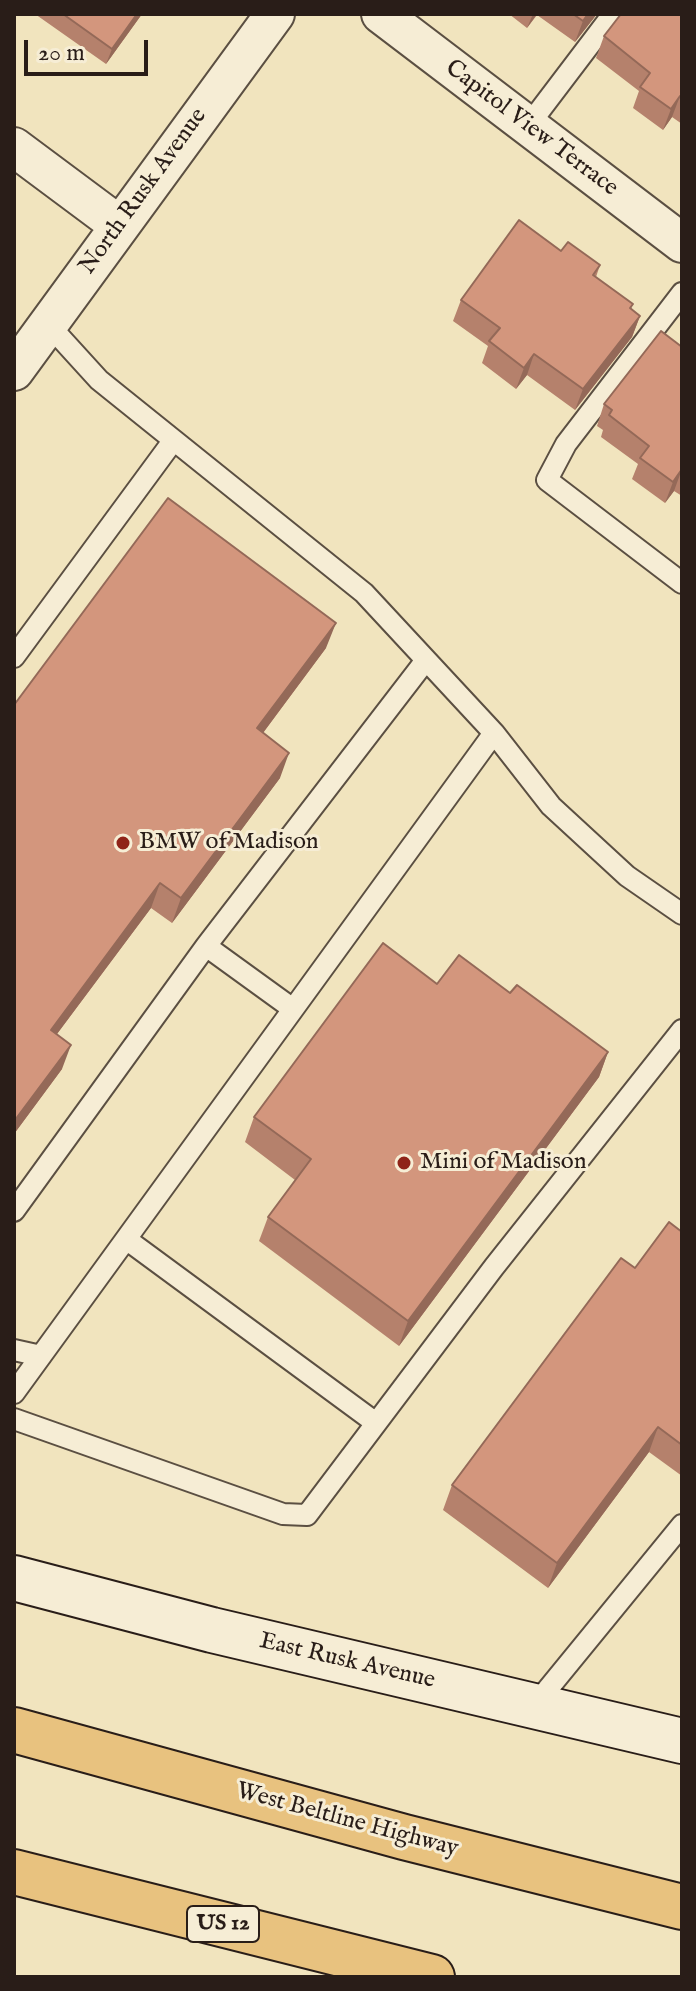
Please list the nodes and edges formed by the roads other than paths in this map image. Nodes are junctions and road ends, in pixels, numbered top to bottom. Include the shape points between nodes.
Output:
1 (275, 14) edge
2 (381, 14) edge
3 (613, 14) edge
4 (528, 126) junction
5 (14, 147) edge
6 (120, 226) junction
7 (682, 243) edge
8 (682, 293) edge
9 (48, 324) junction
10 (14, 371) edge
11 (173, 441) junction
12 (682, 583) edge
13 (14, 657) edge
14 (426, 660) junction
15 (494, 733) junction
16 (682, 914) edge
17 (206, 946) junction
18 (293, 1009) junction
19 (682, 1030) edge
20 (14, 1211) edge
21 (126, 1239) junction
22 (14, 1350) edge
23 (41, 1356) junction
24 (14, 1393) edge
25 (14, 1419) edge
26 (376, 1423) junction
27 (682, 1525) edge
28 (14, 1578) edge
29 (534, 1706) junction
30 (14, 1730) edge
31 (682, 1741) edge
32 (404, 1837) junction
33 (14, 1873) edge
34 (682, 1885) edge
35 (682, 1907) edge
36 (304, 1977) edge
37 (432, 1977) edge

1 - 6 street, North Rusk Avenue
2 - 4 street, Capitol View Terrace
3 - 4 lane
4 - 7 street, Capitol View Terrace
5 - 6 street
6 - 9 street, North Rusk Avenue
8 - 12 lane via 566,444 547,480
9 - 10 street, North Rusk Avenue
9 - 11 lane via 99,380
11 - 13 lane
11 - 14 lane via 364,593
14 - 15 lane
14 - 17 lane
15 - 16 lane via 551,806 627,876
15 - 18 lane
17 - 18 lane
17 - 20 lane
18 - 21 lane
19 - 26 lane
21 - 23 lane
21 - 26 lane
22 - 23 lane
23 - 24 lane
25 - 26 lane via 283,1514 307,1515
27 - 29 lane
28 - 29 street, East Rusk Avenue
29 - 31 street, East Rusk Avenue
30 - 32 highway, West Beltline Highway
32 - 34 highway
32 - 35 highway, West Beltline Highway
33 - 36 highway
33 - 37 highway, US 12

